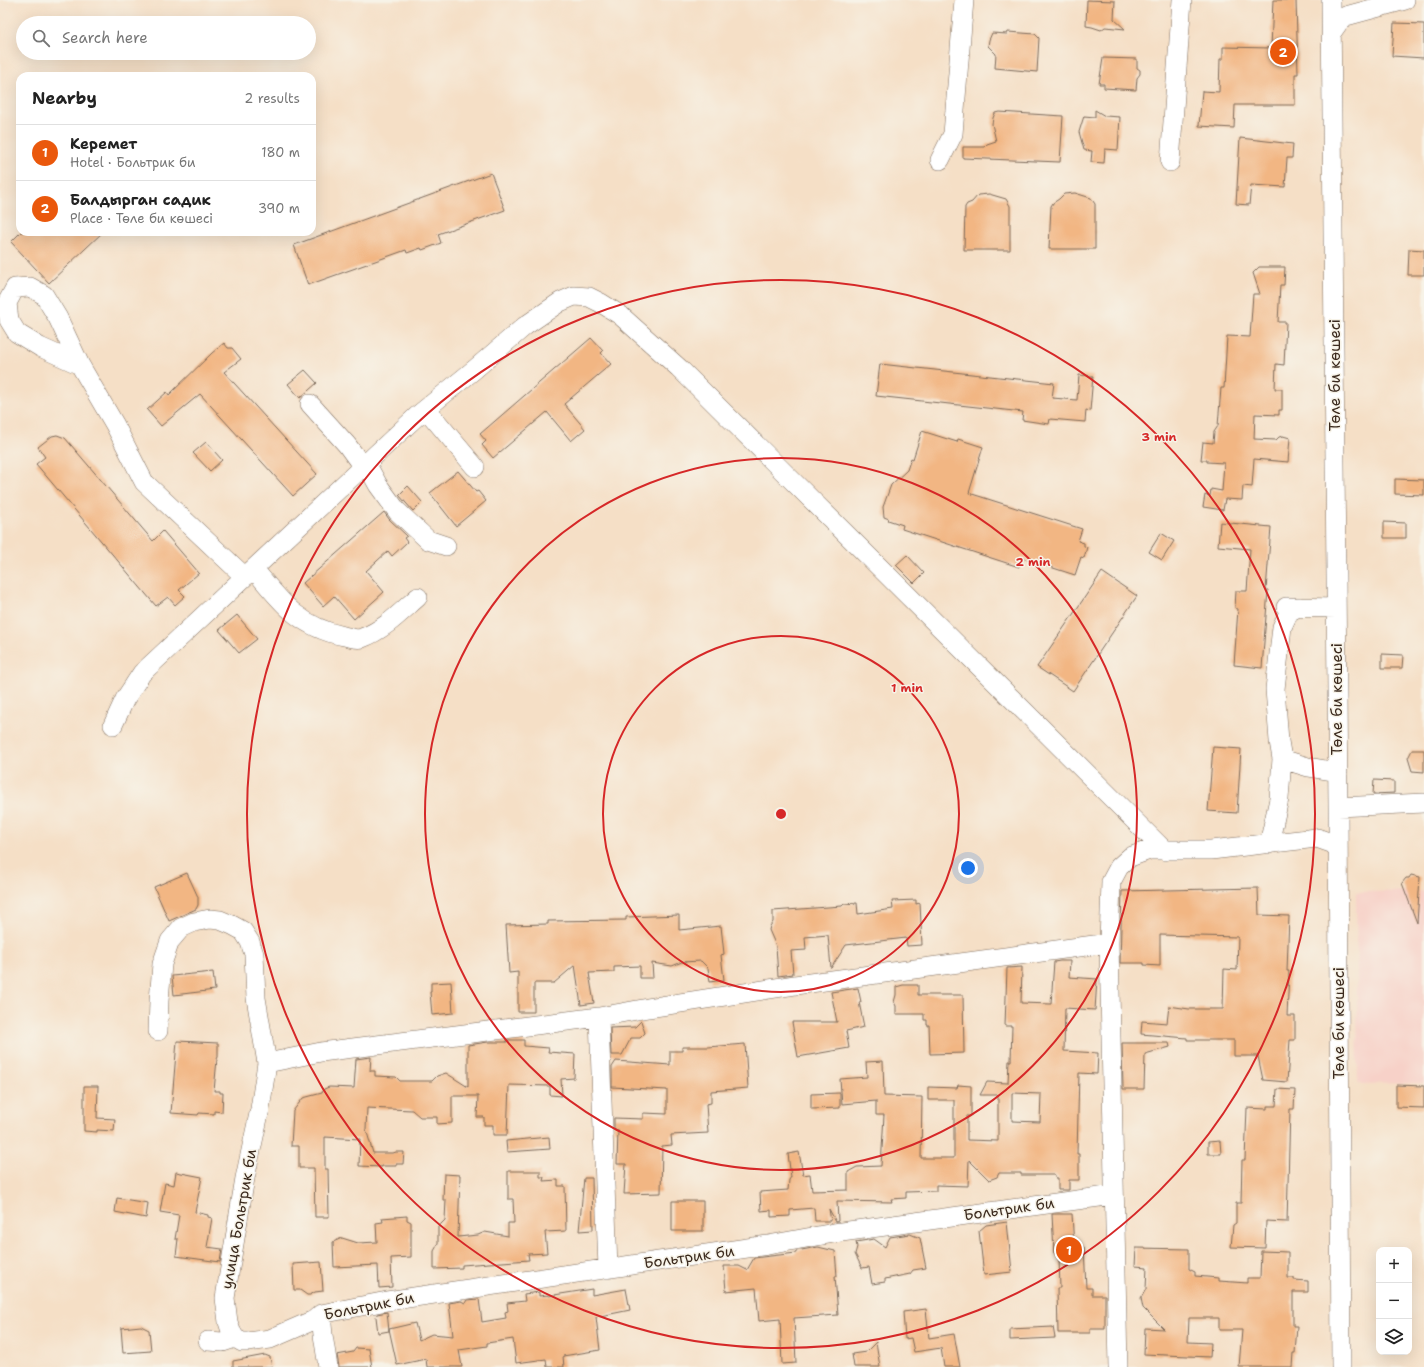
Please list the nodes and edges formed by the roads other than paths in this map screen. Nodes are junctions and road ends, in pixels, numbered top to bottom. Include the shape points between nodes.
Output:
1 (964, 0) edge
2 (1182, 0) edge
3 (1331, 0) edge
4 (1405, 0) edge
5 (1332, 32) junction
6 (940, 160) dead end
7 (1170, 162) dead end
8 (80, 365) dead end
9 (310, 404) dead end
10 (426, 408) junction
11 (365, 465) junction
12 (475, 467) dead end
13 (446, 546) dead end
14 (249, 573) junction
15 (418, 597) dead end
16 (1336, 608) junction
17 (114, 725) dead end
18 (1282, 759) junction
19 (1338, 772) junction
20 (1424, 803) edge
21 (1338, 807) junction
22 (1269, 844) junction
23 (1338, 848) junction
24 (1165, 851) junction
25 (1109, 943) junction
26 (600, 1017) junction
27 (158, 1031) dead end
28 (267, 1063) junction
29 (1114, 1195) junction
30 (608, 1268) junction
31 (321, 1314) junction
32 (235, 1338) junction
33 (208, 1341) dead end
34 (328, 1367) edge
35 (1118, 1367) edge
36 (1341, 1367) edge

1 - 6 street via 952,134
2 - 7 street
3 - 5 street, Төле би көшесі
4 - 5 street via 1346,16
5 - 16 street, Төле би көшесі
8 - 14 street via 144,482
9 - 11 street
10 - 11 street
10 - 12 street
10 - 24 street via 525,326 560,302 574,296 589,297 601,303 625,319 679,368
11 - 13 street via 398,511 428,540
11 - 14 street
14 - 15 street via 308,624 360,639 386,625
14 - 17 street via 142,672 125,699
16 - 18 street via 1291,607 1282,627 1275,689
16 - 19 street, Төле би көшесі
18 - 19 street
18 - 22 street via 1279,799
19 - 21 street, Төле би көшесі
20 - 21 street
21 - 23 street, Төле би көшесі
22 - 23 street via 1317,838
22 - 24 street via 1211,850
23 - 36 street, Төле би көшесі
24 - 25 street via 1149,850 1130,857 1119,867 1111,882
25 - 26 street via 795,985
25 - 29 street
26 - 28 street via 321,1052
26 - 30 street
27 - 28 street, улица Больтрик би via 162,964 170,940 181,928 194,922 220,920 243,932 254,954 256,998
28 - 32 street, улица Больтрик би via 225,1298 228,1322
29 - 30 street, Больтрик би via 834,1233
29 - 35 street
30 - 31 street, Больтрик би via 387,1301
31 - 32 street, Больтрик би via 314,1320 270,1339 242,1342
31 - 34 street
32 - 33 street via 223,1342

